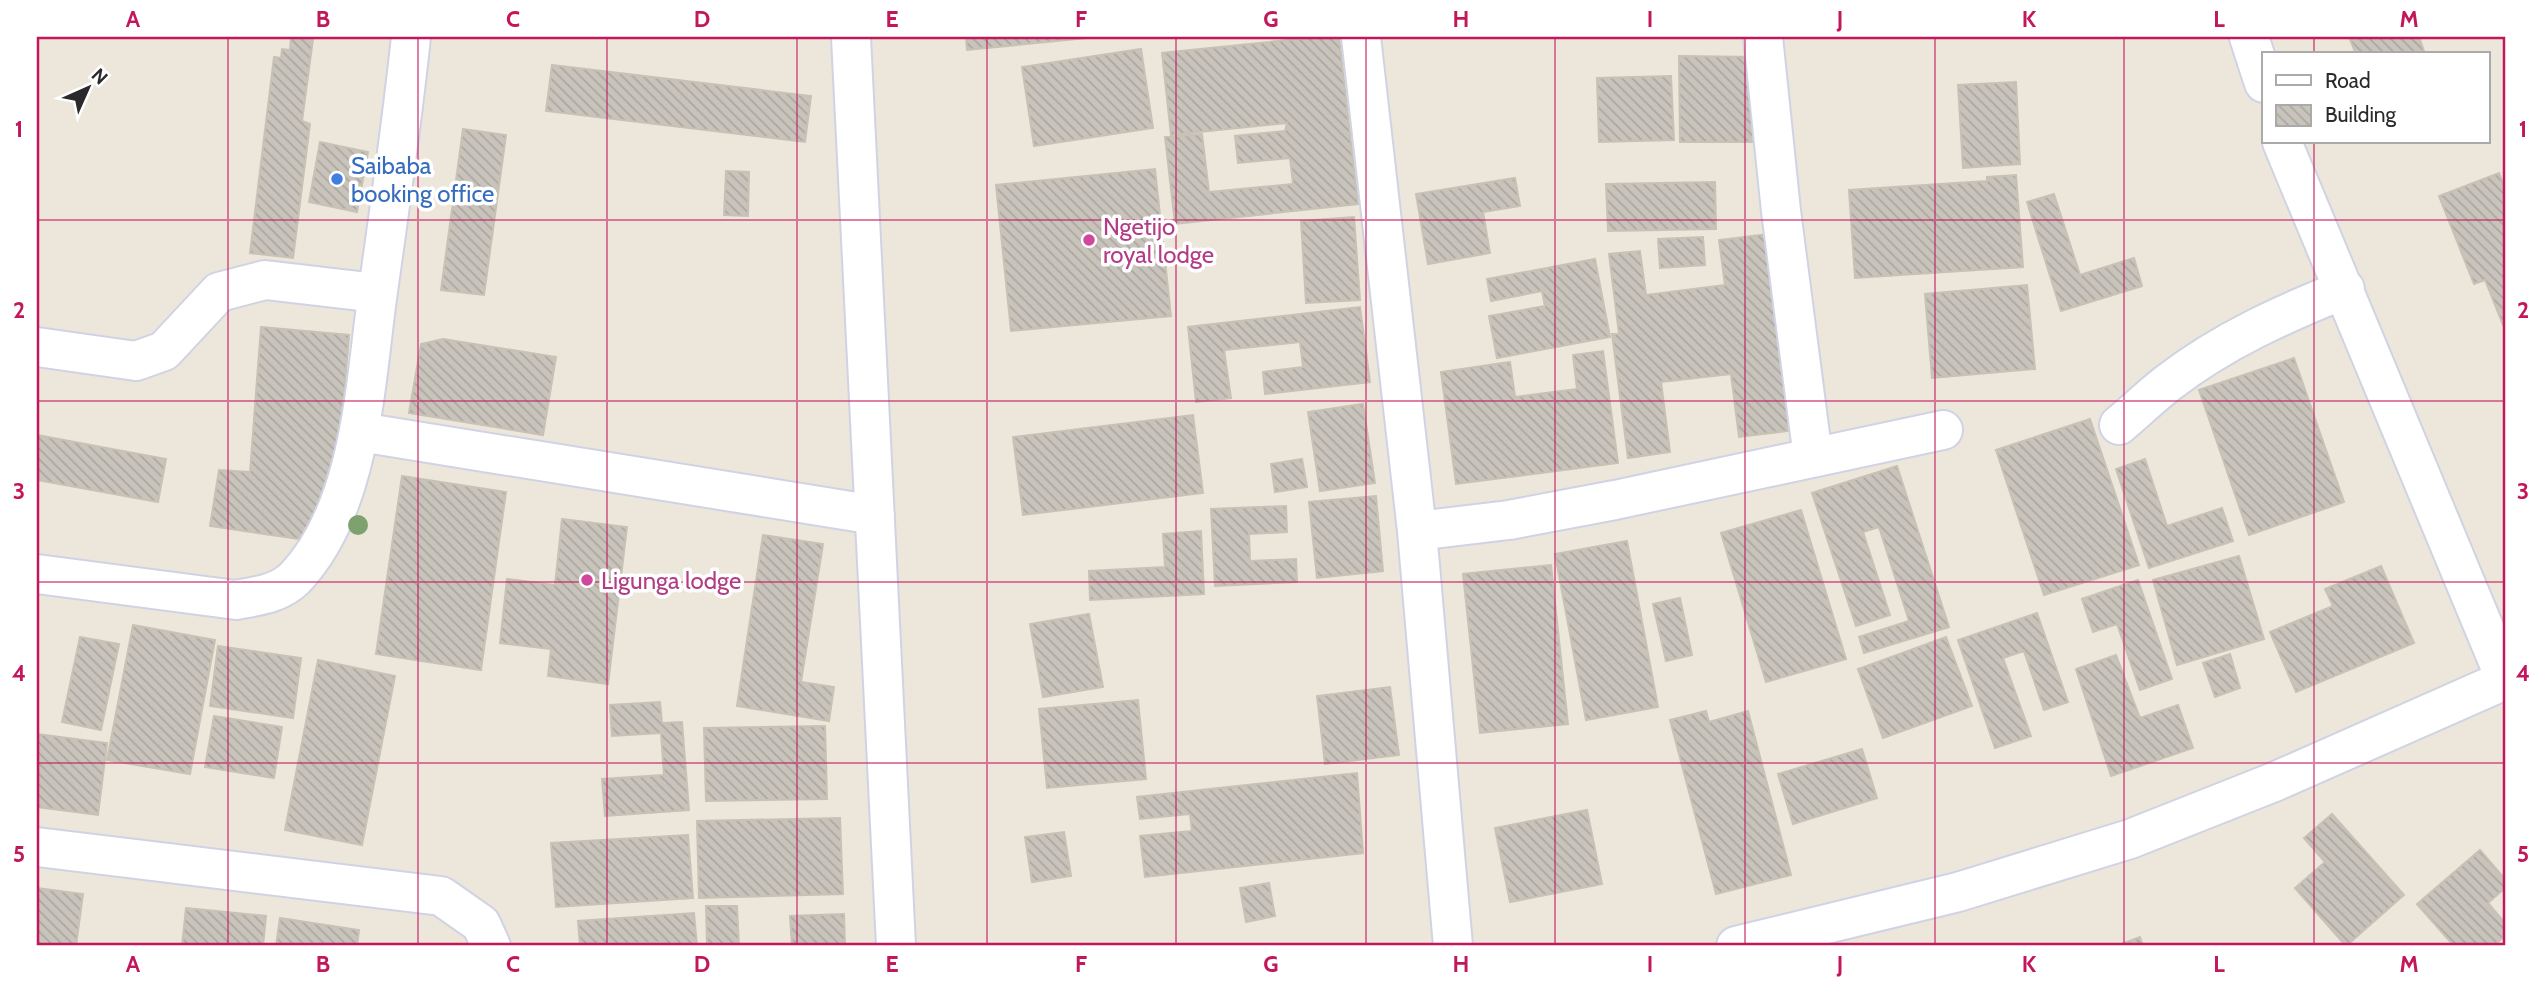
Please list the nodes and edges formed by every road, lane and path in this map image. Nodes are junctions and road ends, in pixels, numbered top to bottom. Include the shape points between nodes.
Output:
1 (411, 37) edge
2 (851, 37) edge
3 (1361, 37) edge
4 (1763, 37) edge
5 (2249, 37) edge
6 (2262, 77) edge
7 (2283, 144) edge
8 (2345, 289) junction
9 (377, 293) junction
10 (37, 347) edge
11 (2119, 425) dead end
12 (1943, 430) dead end
13 (360, 432) junction
14 (1812, 458) junction
15 (875, 515) junction
16 (1417, 531) junction
17 (37, 574) edge
18 (2505, 679) edge
19 (37, 847) edge
20 (1822, 937) edge
21 (491, 946) edge
22 (896, 946) edge
23 (1453, 946) edge
24 (1737, 946) edge

1 - 9 street
2 - 15 street
3 - 16 street
4 - 14 street
5 - 6 street
7 - 8 street
8 - 11 street via 2218,349 2169,382
8 - 18 street
9 - 10 street via 265,280 219,292 164,351 136,361
9 - 13 street
12 - 14 street
13 - 15 street
13 - 17 street via 331,527 293,580 268,595 236,600
14 - 16 street via 1509,520
15 - 22 street
16 - 23 street
18 - 20 street via 2274,782 2130,839
19 - 21 street via 441,896 481,925
20 - 24 street

